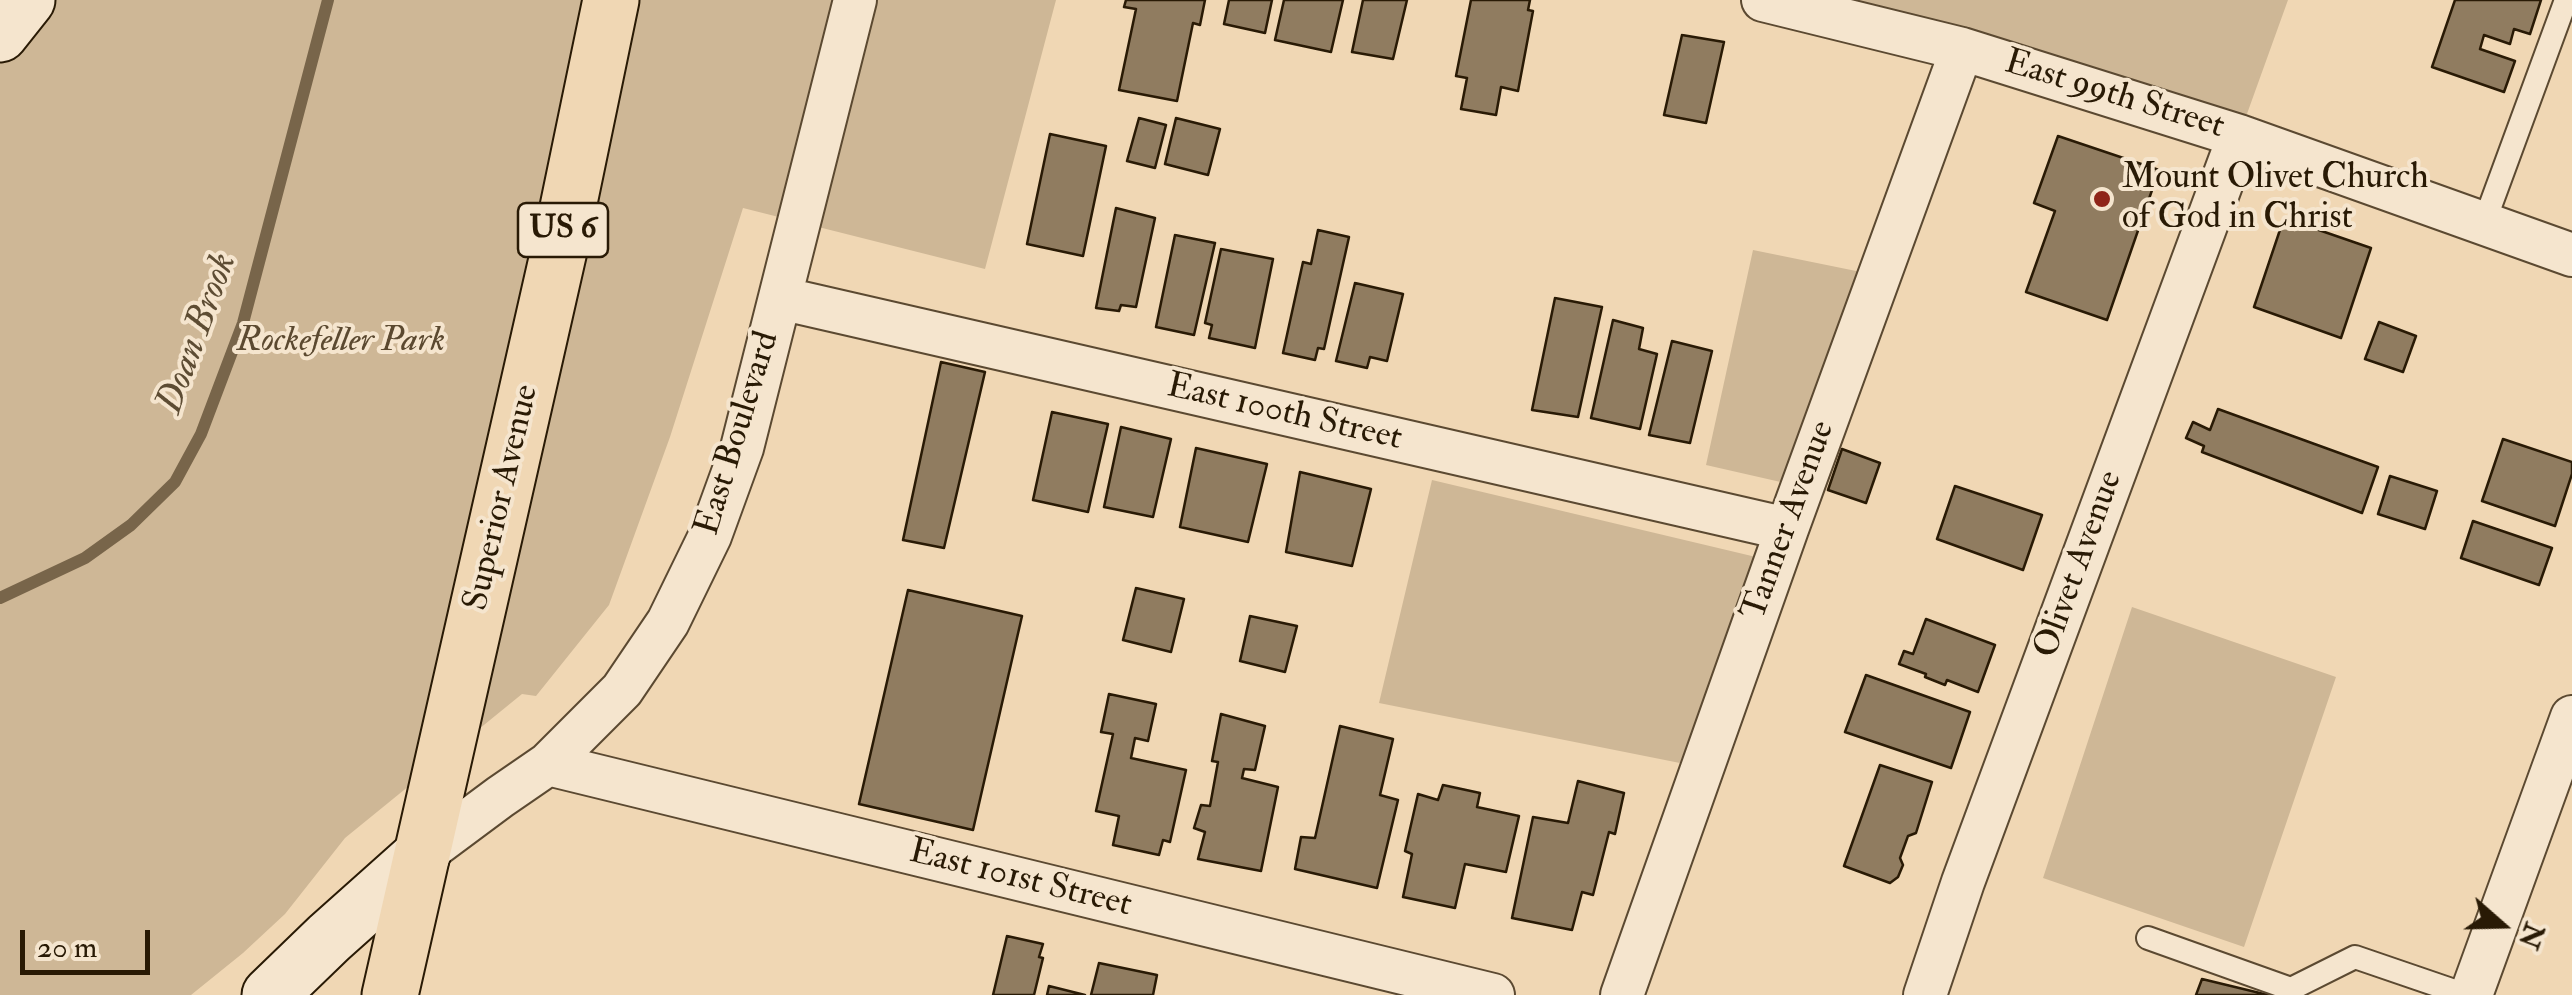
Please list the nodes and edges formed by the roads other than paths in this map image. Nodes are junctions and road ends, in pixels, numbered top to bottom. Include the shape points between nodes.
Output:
1 (27, 0) edge
2 (611, 0) edge
3 (854, 0) edge
4 (1763, 0) edge
5 (2566, 0) edge
6 (0, 34) edge
7 (1962, 48) junction
8 (2239, 136) junction
9 (2484, 224) junction
10 (2572, 255) edge
11 (780, 298) junction
12 (1787, 529) junction
13 (2572, 717) edge
14 (548, 764) junction
15 (422, 856) junction
16 (2148, 938) dead end
17 (270, 995) edge
18 (390, 995) edge
19 (1493, 995) edge
20 (1622, 995) edge
21 (1925, 995) edge
22 (2468, 995) edge

1 - 6 street
2 - 15 main road, Superior Avenue / US 6
3 - 11 street, East Boulevard
4 - 7 street, East 99th Street
5 - 9 lane
7 - 8 street, East 99th Street
7 - 12 street, Tanner Avenue
8 - 9 street, East 99th Street
8 - 21 street, Olivet Avenue
9 - 10 street, East 99th Street
11 - 12 street, East 100th Street
11 - 14 street, East Boulevard via 742,448 668,622 622,690
12 - 20 street, Tanner Avenue
13 - 22 street
14 - 15 street, East Boulevard
14 - 19 street, East 101st Street
15 - 17 street, East Boulevard
15 - 18 main road, Superior Avenue / US 6
16 - 22 lane via 2291,989 2356,958

